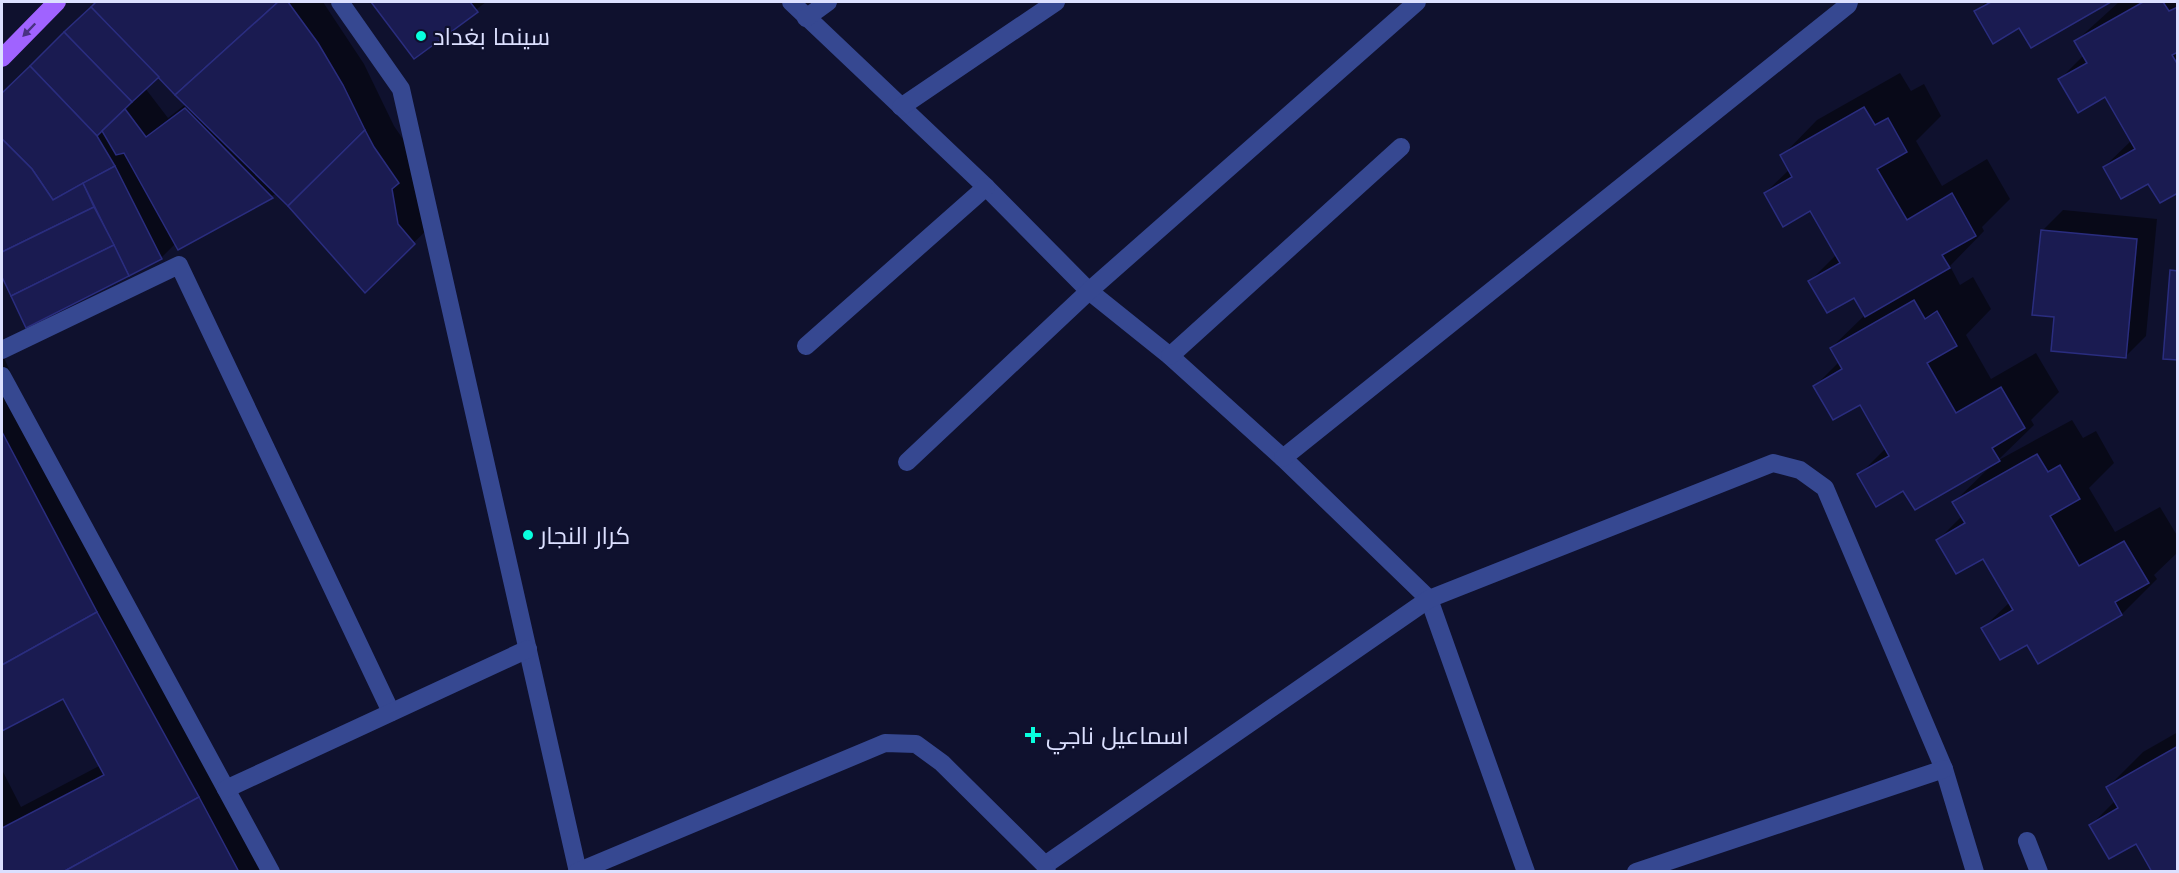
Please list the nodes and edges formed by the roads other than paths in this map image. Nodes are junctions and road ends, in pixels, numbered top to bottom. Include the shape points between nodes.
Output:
1 (57, 2) edge
2 (340, 2) edge
3 (790, 2) edge
4 (828, 2) edge
5 (1056, 2) edge
6 (1417, 2) edge
7 (1849, 2) edge
8 (806, 18) junction
9 (2, 58) edge
10 (901, 107) junction
11 (1401, 147) dead end
12 (986, 187) junction
13 (1089, 291) junction
14 (806, 346) dead end
15 (2, 350) edge
16 (1170, 356) junction
17 (2, 376) edge
18 (1284, 458) junction
19 (907, 462) dead end
20 (1429, 598) junction
21 (528, 649) junction
22 (391, 712) junction
23 (1944, 769) junction
24 (226, 789) junction
25 (2028, 841) dead end
26 (1046, 868) edge
27 (578, 871) edge
28 (271, 872) edge
29 (1526, 872) edge
30 (1636, 872) edge
31 (1976, 872) edge
32 (2039, 872) edge

1 -> 9 main road
2 - 21 street via 401,89
3 - 8 street
4 - 8 street
5 - 10 street
6 - 13 street
7 - 18 street
8 - 10 street
10 - 12 street
11 - 16 street
12 - 13 street
12 - 14 street
13 - 16 street
13 - 19 street
15 - 22 street via 179,265
16 - 18 street
17 - 24 street
18 - 20 street
20 - 23 street via 1773,463 1800,470 1825,488
20 - 26 street
20 - 29 street
21 - 22 street
21 - 27 street
22 - 24 street
23 - 30 street
23 - 31 street
24 - 28 street
25 - 32 street
26 - 27 street via 942,763 916,744 885,743

